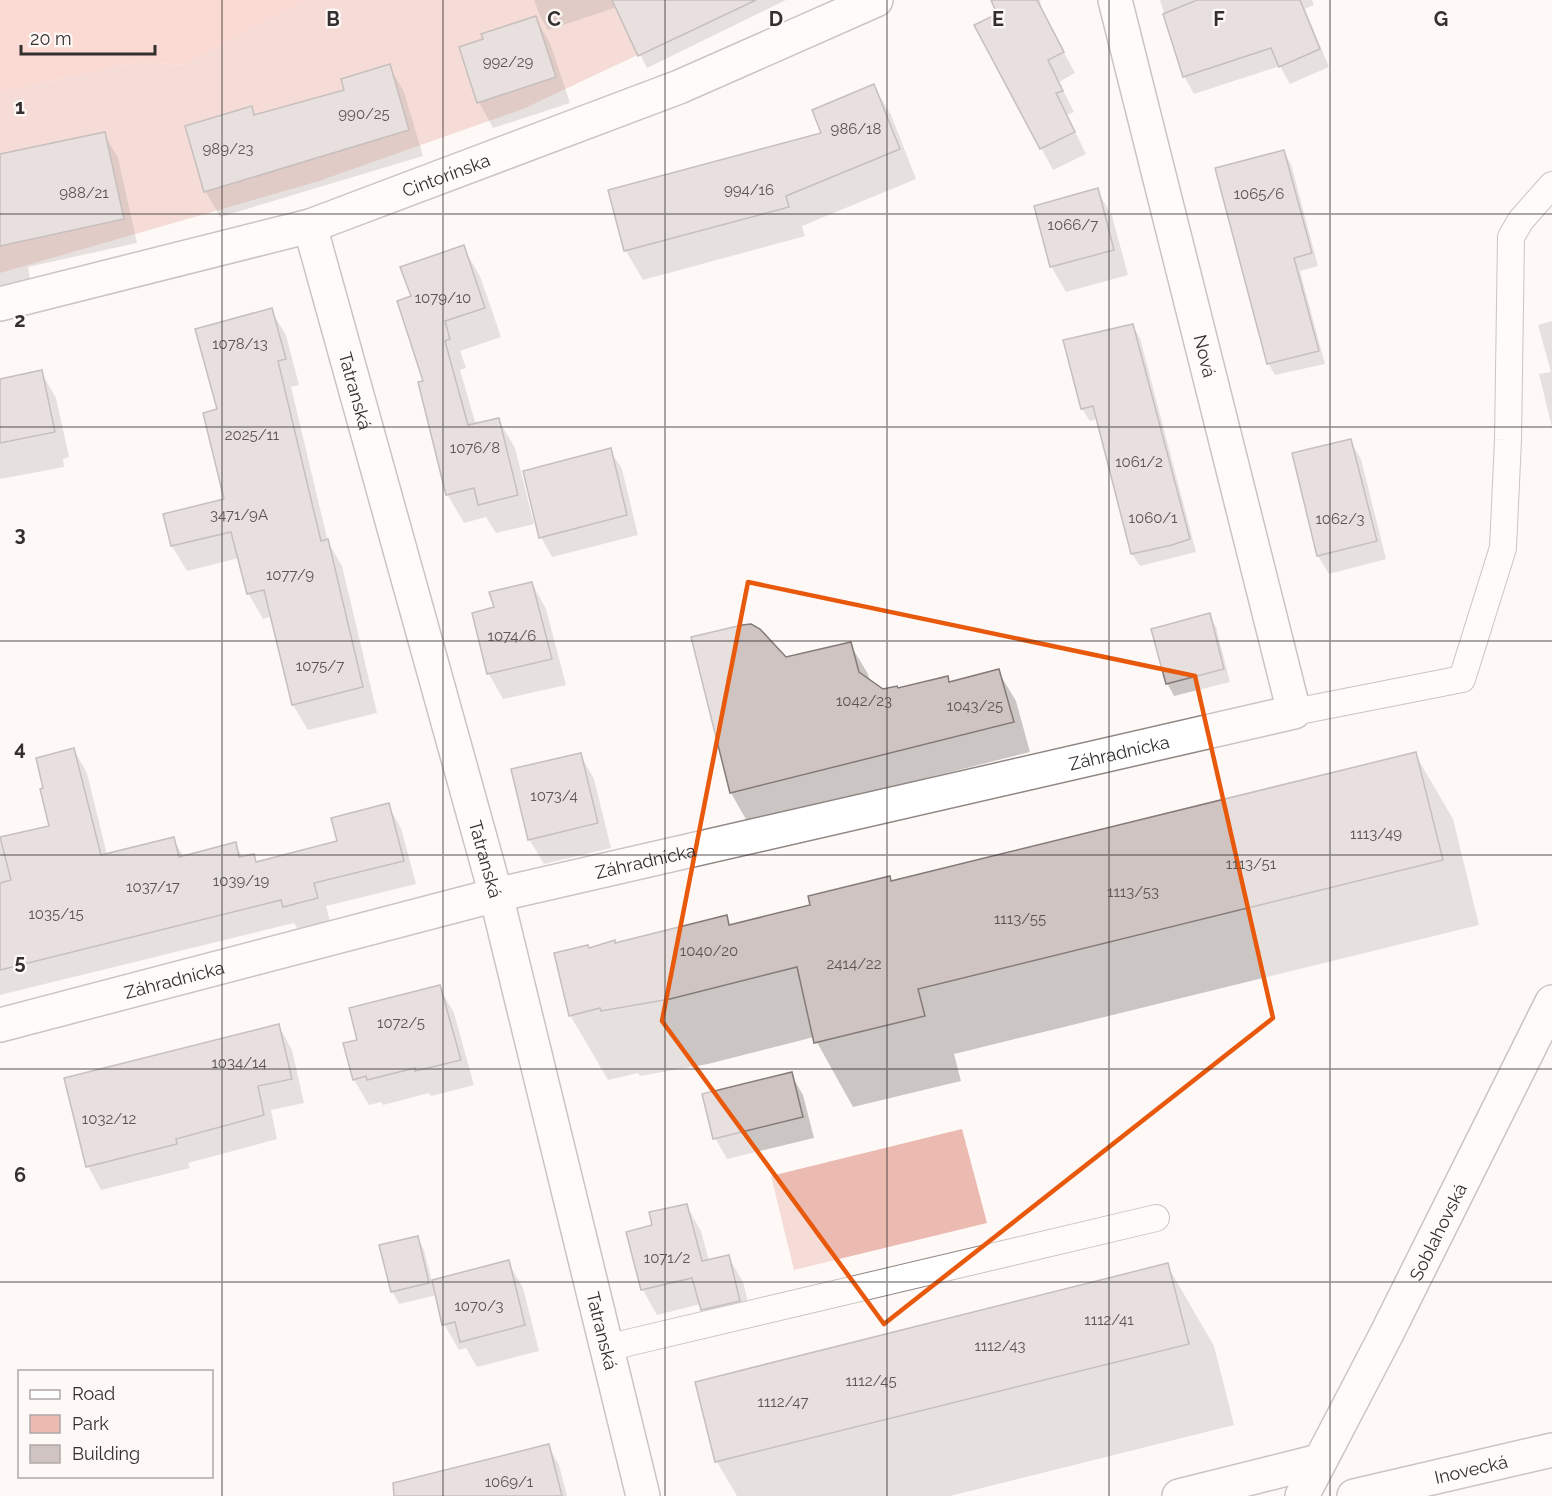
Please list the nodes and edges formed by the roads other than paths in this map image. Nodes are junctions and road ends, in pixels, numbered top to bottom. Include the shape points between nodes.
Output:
1 (876, 0) edge
2 (1115, 0) edge
3 (1552, 185) edge
4 (310, 226) junction
5 (0, 304) edge
6 (1294, 712) junction
7 (496, 896) junction
8 (1552, 1002) edge
9 (0, 1024) edge
10 (1156, 1218) dead end
11 (606, 1348) junction
12 (1552, 1450) edge
13 (1319, 1461) junction
14 (643, 1496) edge
15 (1179, 1496) edge
16 (1302, 1496) edge
17 (1354, 1496) edge

1 - 4 street, Cintorínska via 679,87
2 - 6 street, Nová
3 - 6 lane via 1511,237 1503,548 1462,679
4 - 5 street, Cintorínska
4 - 7 street, Tatranská
6 - 7 street, Záhradnícka
7 - 9 street, Záhradnícka
7 - 11 street, Tatranská
8 - 13 street, Soblahovská
10 - 11 lane
11 - 14 street, Tatranská
12 - 17 street, Inovecká
13 - 15 street
13 - 16 street, Soblahovská

